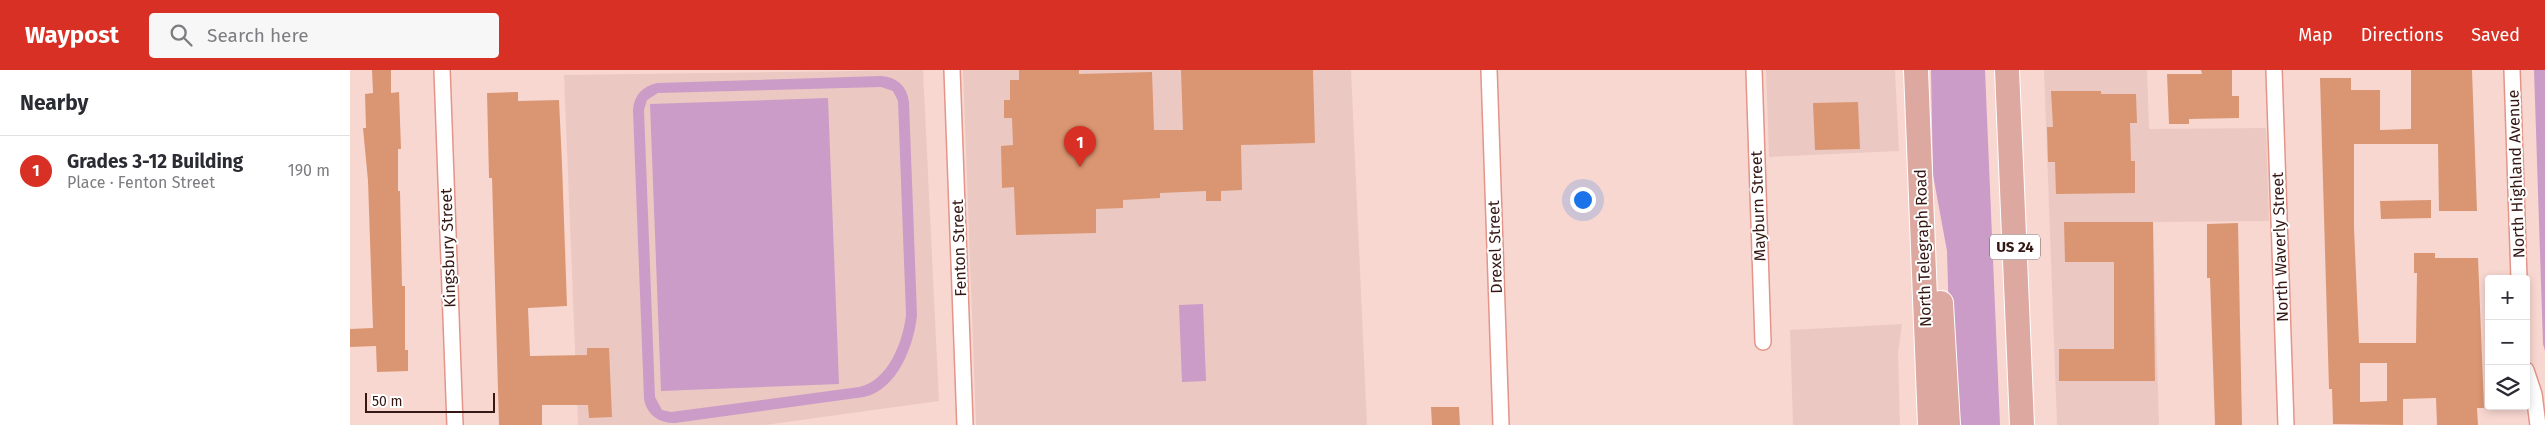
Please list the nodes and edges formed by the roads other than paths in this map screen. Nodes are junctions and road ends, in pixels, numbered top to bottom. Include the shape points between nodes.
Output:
1 (442, 70) edge
2 (952, 70) edge
3 (1488, 70) edge
4 (1754, 70) edge
5 (1916, 70) edge
6 (2007, 70) edge
7 (2274, 70) edge
8 (2512, 70) edge
9 (1922, 229) junction
10 (2519, 275) edge
11 (1763, 342) dead end
12 (2530, 382) edge
13 (455, 425) edge
14 (965, 425) edge
15 (1501, 425) edge
16 (1930, 425) edge
17 (1948, 425) edge
18 (2022, 425) edge
19 (2286, 425) edge
20 (2538, 425) edge

1 - 13 street, Kingsbury Street
2 - 14 street, Fenton Street
3 - 15 street, Drexel Street
4 - 11 street, Mayburn Street
5 - 9 main road, North Telegraph Road
6 - 18 main road, US 24
7 - 19 street, North Waverly Street
8 - 10 street, North Highland Avenue
9 - 16 main road, North Telegraph Road
9 - 17 main road via 1940,285
12 - 20 street

